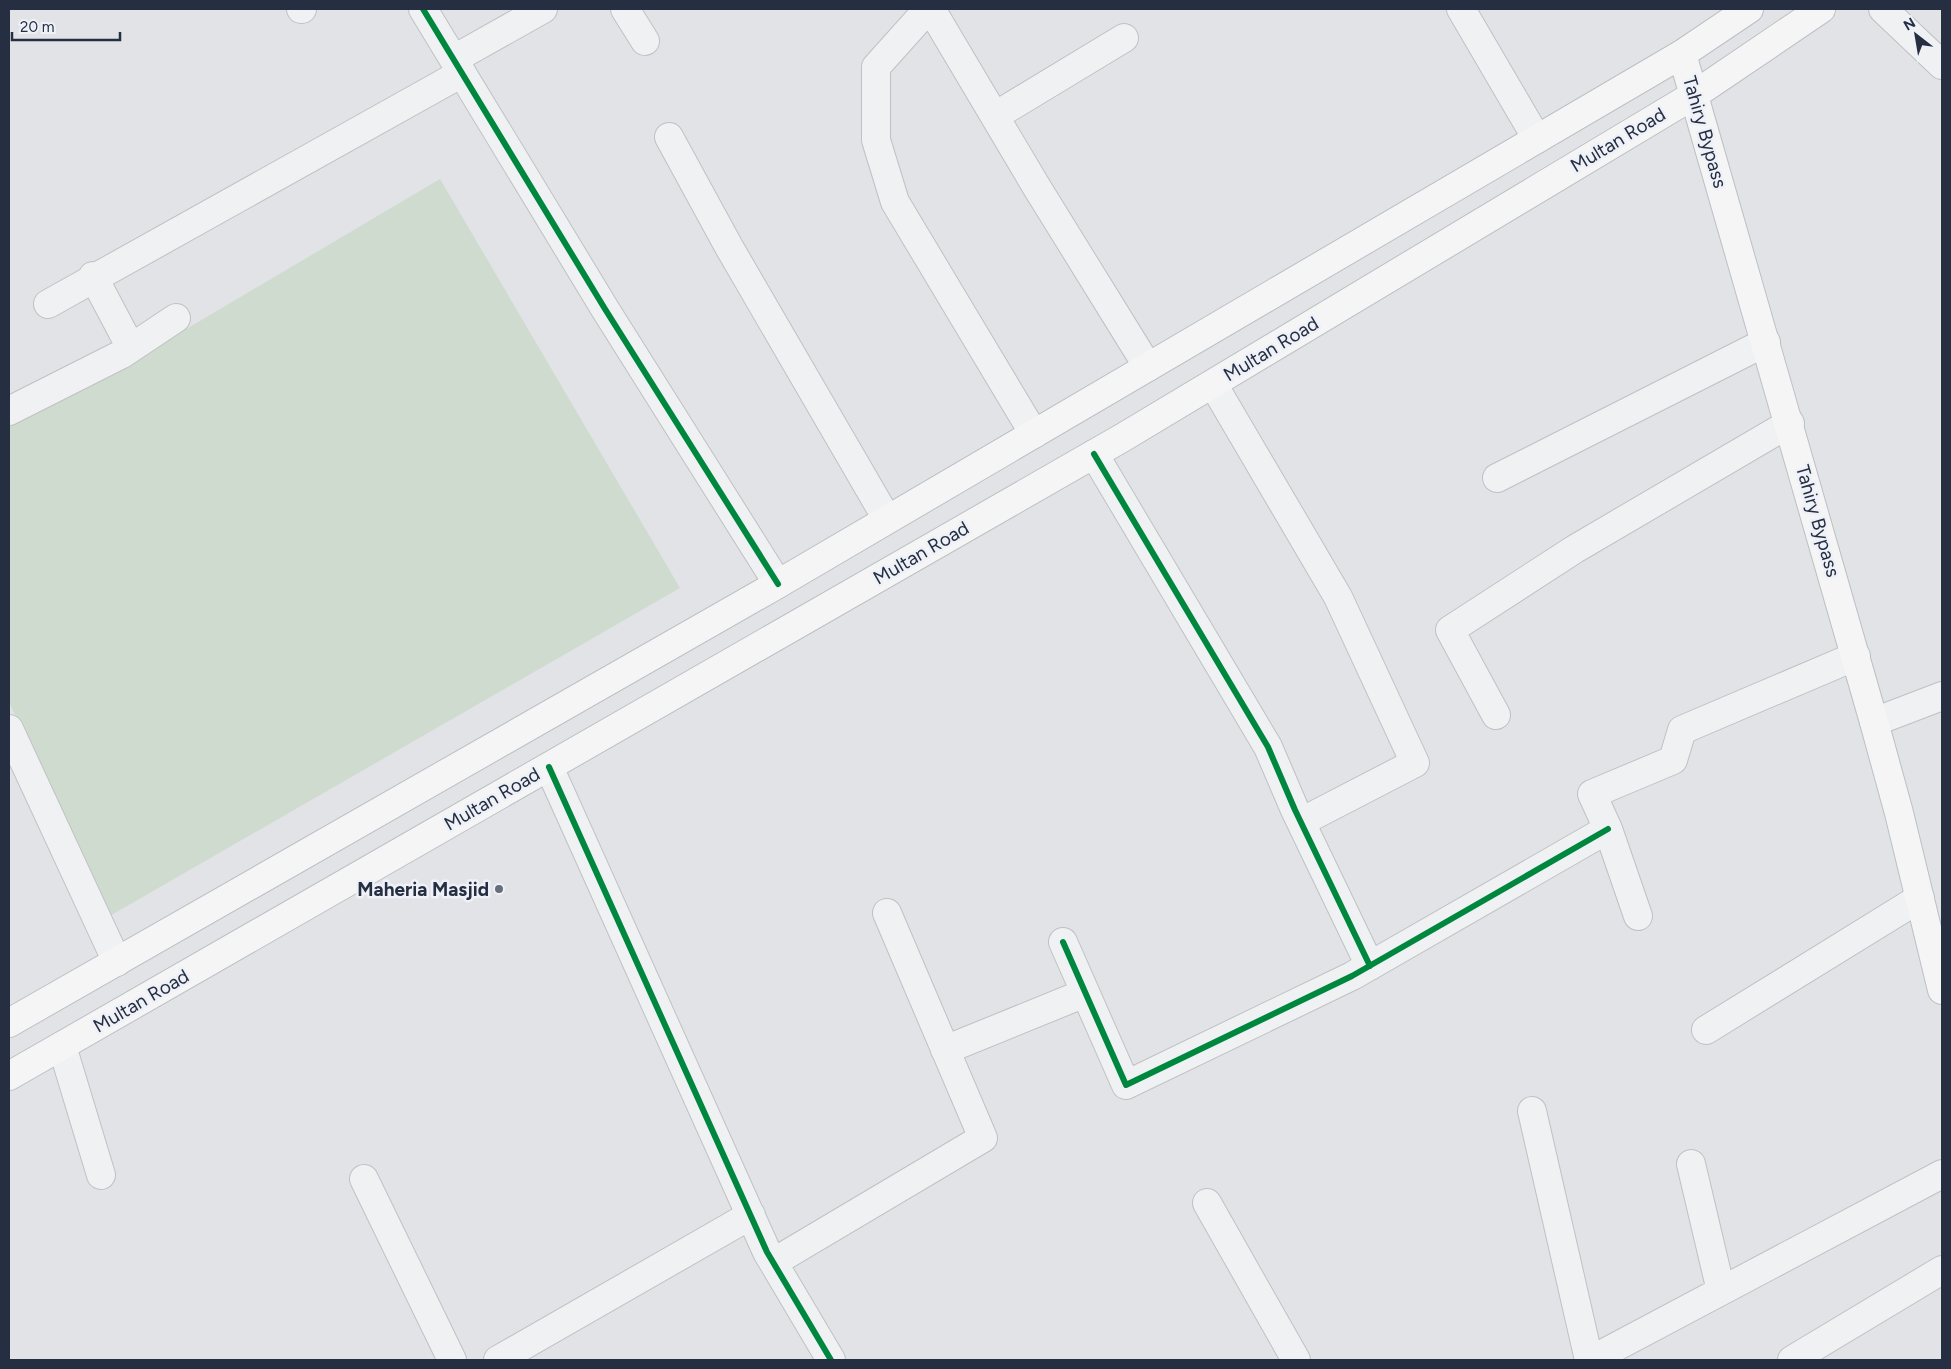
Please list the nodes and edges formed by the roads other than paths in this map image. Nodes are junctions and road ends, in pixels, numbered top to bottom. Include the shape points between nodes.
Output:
1 (423, 9) edge
2 (543, 9) edge
3 (625, 9) edge
4 (930, 9) edge
5 (1461, 9) edge
6 (1749, 9) edge
7 (1821, 9) edge
8 (1883, 9) edge
9 (1124, 38) dead end
10 (645, 41) dead end
11 (1682, 54) junction
12 (1942, 65) edge
13 (458, 66) junction
14 (1694, 95) junction
15 (995, 116) junction
16 (669, 136) dead end
17 (1537, 139) junction
18 (94, 276) junction
19 (48, 304) dead end
20 (176, 318) dead end
21 (1766, 342) junction
22 (131, 348) junction
23 (1148, 367) junction
24 (1212, 384) junction
25 (9, 411) edge
26 (1790, 423) junction
27 (1034, 434) junction
28 (1094, 454) junction
29 (1497, 478) dead end
30 (887, 519) junction
31 (778, 584) junction
32 (1856, 656) junction
33 (1942, 696) edge
34 (1496, 715) dead end
35 (1874, 722) junction
36 (9, 729) edge
37 (549, 766) junction
38 (1301, 822) junction
39 (1608, 829) junction
40 (1920, 898) junction
41 (887, 913) dead end
42 (1638, 916) dead end
43 (1063, 942) dead end
44 (117, 962) junction
45 (1370, 966) junction
46 (1942, 990) edge
47 (1086, 993) junction
48 (9, 1022) edge
49 (1706, 1030) dead end
50 (62, 1046) junction
51 (945, 1050) junction
52 (9, 1076) edge
53 (1532, 1111) dead end
54 (1691, 1164) dead end
55 (1942, 1174) edge
56 (101, 1176) dead end
57 (364, 1179) dead end
58 (1207, 1203) dead end
59 (751, 1215) junction
60 (774, 1262) junction
61 (1942, 1270) edge
62 (1721, 1291) junction
63 (1598, 1358) edge
64 (452, 1360) edge
65 (498, 1360) edge
66 (831, 1360) edge
67 (1296, 1360) edge
68 (1792, 1360) edge

1 - 13 street
2 - 13 street
3 - 10 street
4 - 15 street
4 - 27 street via 876,68 876,140 895,202
5 - 17 street
6 - 11 main road
7 - 14 main road, Multan Road
8 - 12 street
9 - 15 street
11 - 14 main road, Tahiry Bypass
11 - 17 main road
13 - 18 street
13 - 31 street via 604,309
14 - 21 main road, Tahiry Bypass
14 - 24 main road, Multan Road
15 - 23 street
16 - 30 street via 729,247
17 - 23 main road
18 - 19 street
18 - 22 street
20 - 22 street
21 - 26 main road, Tahiry Bypass
21 - 29 street
22 - 25 street
23 - 27 main road
24 - 28 main road, Multan Road
24 - 38 street via 1338,596 1415,763
26 - 32 main road, Tahiry Bypass
26 - 34 street via 1575,549 1450,630
27 - 30 main road
28 - 37 main road, Multan Road
28 - 38 street via 1268,747
30 - 31 main road
31 - 44 main road
32 - 35 main road, Tahiry Bypass
32 - 39 street via 1682,730 1674,760 1592,794
33 - 35 street
35 - 40 main road, Tahiry Bypass
36 - 44 street
37 - 50 main road, Multan Road
37 - 59 street
38 - 45 street
39 - 42 street
39 - 45 street
40 - 46 main road, Tahiry Bypass
40 - 49 street
41 - 51 street
43 - 47 street
44 - 48 main road
45 - 47 street via 1126,1085
47 - 51 street
50 - 52 main road, Multan Road
50 - 56 street
51 - 60 street via 983,1138
53 - 63 street
54 - 62 street
55 - 62 street
57 - 64 street
58 - 67 street
59 - 60 street
59 - 65 street
60 - 66 street
61 - 68 street
62 - 63 street

